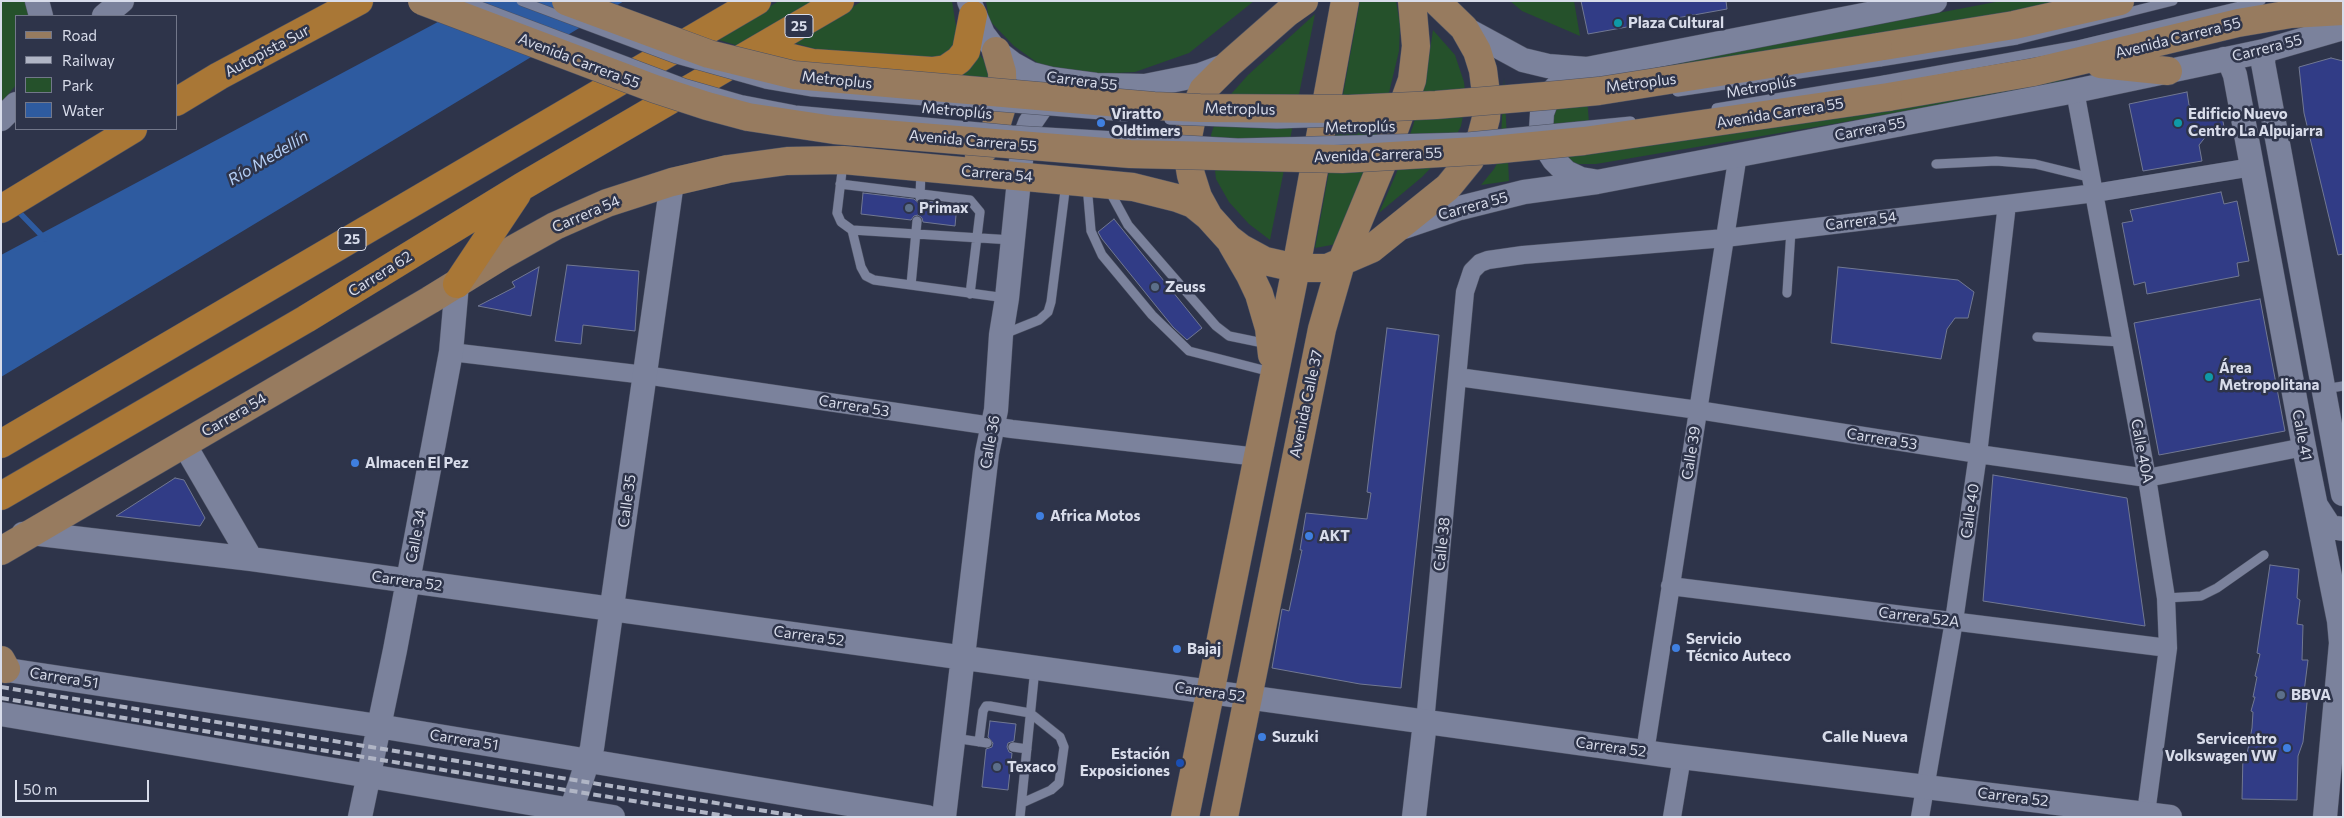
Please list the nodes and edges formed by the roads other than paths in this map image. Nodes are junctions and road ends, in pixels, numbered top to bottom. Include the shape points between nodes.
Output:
1 (37, 1) edge
2 (122, 1) edge
3 (422, 1) edge
4 (467, 1) edge
5 (521, 1) edge
6 (566, 1) edge
7 (757, 1) edge
8 (840, 1) edge
9 (1345, 1) edge
10 (1412, 1) edge
11 (1935, 1) edge
12 (2120, 1) edge
13 (2173, 1) edge
14 (2261, 1) edge
15 (358, 2) edge
16 (1442, 3) edge
17 (1294, 5) edge
18 (971, 8) edge
19 (2343, 11) edge
20 (40, 15) edge
21 (105, 15) edge
22 (1464, 28) junction
23 (2343, 28) edge
24 (758, 50) junction
25 (2264, 50) junction
26 (996, 51) junction
27 (1879, 55) junction
28 (2224, 59) junction
29 (2078, 62) junction
30 (1229, 64) junction
31 (1587, 69) junction
32 (2168, 71) junction
33 (1067, 82) junction
34 (1886, 88) junction
35 (2076, 91) junction
36 (1671, 93) dead end
37 (178, 101) edge
38 (15, 105) edge
39 (1555, 107) dead end
40 (1536, 110) dead end
41 (1707, 110) dead end
42 (1500, 113) dead end
43 (1472, 115) dead end
44 (1135, 118) dead end
45 (1, 119) edge
46 (1163, 120) dead end
47 (1406, 120) dead end
48 (1639, 120) dead end
49 (1389, 121) dead end
50 (1345, 122) dead end
51 (99, 130) edge
52 (131, 130) edge
53 (1738, 154) junction
54 (86, 157) junction
55 (1936, 164) dead end
56 (2252, 167) junction
57 (964, 171) junction
58 (841, 172) junction
59 (1019, 176) junction
60 (672, 182) junction
61 (1086, 182) junction
62 (1597, 182) junction
63 (523, 186) junction
64 (920, 186) junction
65 (2093, 186) junction
66 (11, 203) edge
67 (2007, 204) junction
68 (1209, 217) junction
69 (917, 221) dead end
70 (1398, 229) junction
71 (852, 230) junction
72 (1791, 230) junction
73 (915, 234) junction
74 (977, 238) junction
75 (1228, 238) junction
76 (1725, 238) junction
77 (1013, 240) junction
78 (1341, 262) junction
79 (1296, 268) junction
80 (1472, 272) joint
81 (1132, 277) dead end
82 (1124, 283) junction
83 (457, 284) junction
84 (911, 285) junction
85 (1787, 293) dead end
86 (970, 294) junction
87 (1006, 298) junction
88 (1001, 335) junction
89 (2037, 337) dead end
90 (2121, 342) junction
91 (451, 352) junction
92 (1275, 355) junction
93 (645, 375) junction
94 (1458, 378) junction
95 (2333, 387) edge
96 (1698, 410) junction
97 (993, 427) junction
98 (1, 444) edge
99 (184, 444) junction
100 (2304, 447) junction
101 (1978, 454) junction
102 (1258, 457) junction
103 (2147, 478) junction
104 (2343, 494) edge
105 (1, 496) edge
106 (2316, 506) junction
107 (2343, 529) edge
108 (31, 533) junction
109 (1, 536) edge
110 (1, 551) edge
111 (2264, 555) dead end
112 (251, 559) junction
113 (1, 566) edge
114 (408, 581) junction
115 (1670, 586) junction
116 (2166, 598) junction
117 (612, 609) junction
118 (1954, 621) junction
119 (2168, 648) junction
120 (963, 658) junction
121 (3, 666) edge
122 (1034, 667) junction
123 (1209, 692) junction
124 (1248, 697) junction
125 (1030, 713) junction
126 (1, 714) edge
127 (1424, 722) junction
128 (378, 726) junction
129 (953, 738) junction
130 (1013, 747) dead end
131 (1027, 749) junction
132 (1644, 752) junction
133 (1682, 757) junction
134 (588, 761) junction
135 (368, 776) junction
136 (1924, 786) junction
137 (1022, 803) junction
138 (570, 813) edge
139 (2146, 814) junction
140 (360, 817) edge
141 (613, 817) edge
142 (927, 817) edge
143 (944, 817) edge
144 (1020, 817) edge
145 (1185, 817) edge
146 (1224, 817) edge
147 (1414, 817) edge
148 (1672, 817) edge
149 (1920, 817) edge
150 (2170, 817) edge
151 (2325, 817) edge

1 - 20 street
2 - 21 street
3 - 34 main road, Avenida Carrera 55, bridge via 656,89 748,117 834,130 1130,154 1342,159 1492,150 1584,141
4 - 48 lane, Metroplús, bridge via 684,83 743,100 795,110 1012,130 1238,142 1467,137
5 - 44 lane, Metroplus, bridge via 676,59 765,84 812,92
6 - 27 main road, bridge via 709,54 794,75 1145,106 1349,109 1436,105 1557,95
7 - 98 highway, 25
8 - 24 highway, 25
9 - 79 main road
10 - 78 main road, Avenida Calle 37 via 1416,46 1412,80 1379,173
11 - 31 street
12 - 27 main road
13 - 27 lane via 2017,40
14 - 34 lane, Metroplús
15 - 37 highway, Autopista Sur
16 - 22 main road
17 - 30 main road
18 - 24 highway via 966,51 946,69 932,71 813,63
18 - 26 street, Carrera 55 via 983,34
19 - 29 main road, Avenida Carrera 55 via 2291,14 2238,23
22 - 31 street via 1523,60
22 - 70 main road via 1477,51 1486,83 1486,118 1481,137 1459,176
23 - 25 street, Carrera 55
24 - 63 highway, Carrera 62 / 25
25 - 28 street, Carrera 55
25 - 95 street, Calle 41 via 2263,63
26 - 33 street, Carrera 55 via 1031,74
26 - 57 main road via 1003,88 999,118 992,139
27 - 36 lane, Metroplus, bridge
28 - 32 street, Carrera 55
28 - 56 street, Calle 41 via 2235,74
29 - 32 main road
29 - 34 main road, Avenida Carrera 55 via 1993,80
30 - 33 street, Carrera 55 via 1200,75 1145,86
30 - 68 main road via 1203,90 1188,137 1191,175
31 - 62 street via 1571,74 1548,97 1542,113 1541,130 1545,146 1566,172
32 - 35 street, Carrera 55
33 - 59 street, Calle 36 via 1041,107 1030,123 1022,141
34 - 41 lane, Metroplús, bridge
35 - 53 street, Carrera 55
35 - 65 street, Calle 40A
38 - 45 street
39 - 40 lane
42 - 43 lane
46 - 50 lane, Metroplus, bridge via 1277,124
47 - 49 lane
51 - 54 highway
52 - 54 highway
53 - 62 street, Carrera 55
53 - 76 street, Calle 39
54 - 66 highway
55 - 65 lane via 1996,160 2035,164
56 - 65 street, Carrera 54
56 - 100 street, Calle 41
57 - 59 main road, Carrera 54
57 - 64 main road, Carrera 54
58 - 60 main road, Carrera 54 via 787,161 728,169
58 - 64 main road, Carrera 54
58 - 71 lane via 837,213 841,222
59 - 61 main road, Carrera 54
59 - 77 street, Calle 36
60 - 83 main road, Carrera 54 via 555,226
60 - 93 street, Calle 35
61 - 68 main road, Carrera 54 via 1164,193 1193,204
61 - 82 lane via 1091,231 1102,255
61 - 88 lane via 1048,312 1039,320
61 - 92 lane via 1128,225 1181,294 1229,336
62 - 70 street, Carrera 55 via 1524,192
63 - 83 highway
63 - 105 highway, Carrera 62 / 25 via 306,319
64 - 74 lane via 970,200 980,212
65 - 67 street, Carrera 54
65 - 90 street, Calle 40A
67 - 72 street, Carrera 54
67 - 101 street, Calle 40
68 - 75 main road
69 - 73 lane
70 - 78 main road via 1371,249
71 - 73 lane
71 - 84 lane via 860,267 866,276
72 - 76 street, Carrera 54
72 - 85 lane
73 - 74 lane
73 - 84 lane
74 - 77 lane
74 - 86 lane
75 - 79 main road via 1253,256
75 - 92 main road via 1259,294
76 - 80 street, Carrera 54 via 1496,258 1480,264
76 - 96 street, Calle 39
77 - 87 street, Calle 36
78 - 79 main road via 1327,268
78 - 124 main road, Avenida Calle 37 via 1314,360
79 - 92 main road
80 - 94 street, Calle 38 via 1465,292
81 - 82 lane
82 - 92 lane via 1190,351
83 - 91 street, Calle 34
83 - 99 main road, Carrera 54
84 - 86 lane
86 - 87 lane
87 - 88 street, Calle 36
88 - 97 street, Calle 36
89 - 90 lane
90 - 103 street, Calle 40A
91 - 93 street, Carrera 53
91 - 114 street, Calle 34
92 - 102 main road
93 - 97 street, Carrera 53
93 - 117 street, Calle 35
94 - 96 street, Carrera 53
94 - 127 street, Calle 38
95 - 104 street, Calle 41
96 - 101 street, Carrera 53
96 - 115 street, Calle 39
97 - 102 street, Carrera 53
97 - 120 street, Calle 36 via 987,453
99 - 108 main road, Carrera 54
99 - 112 street
100 - 103 street, Carrera 53
100 - 106 street, Calle 41
101 - 103 street, Carrera 53
101 - 118 street, Calle 40
102 - 123 main road
103 - 116 street, Calle 40A
106 - 107 street via 2330,527
106 - 151 street, Calle 41 via 2339,620 2340,643
108 - 109 street, Carrera 52
108 - 110 main road
108 - 112 street, Carrera 52
108 - 113 main road via 11,551
111 - 116 lane via 2201,596
112 - 114 street, Carrera 52
114 - 117 street, Carrera 52
114 - 128 street, Calle 34
115 - 118 street, Carrera 52A
115 - 132 street, Calle 39
116 - 119 street, Calle 40A
117 - 120 street, Carrera 52
117 - 134 street, Calle 35
118 - 119 street, Carrera 52A
118 - 136 street, Calle 40
119 - 139 street, Calle 40A
120 - 122 street, Carrera 52
120 - 129 street, Calle 36
121 - 128 street, Carrera 51
122 - 123 street, Carrera 52
122 - 125 lane
123 - 124 street, Carrera 52
123 - 145 main road
124 - 127 street, Carrera 52
124 - 146 main road, Avenida Calle 37
125 - 129 lane via 986,706 983,711 983,742
125 - 131 lane
125 - 137 lane via 1063,741 1062,772 1057,786
126 - 135 street
127 - 132 street, Carrera 52
127 - 147 street, Calle 38
128 - 134 street, Carrera 51
128 - 135 street, Calle 34
129 - 143 street, Calle 36
130 - 131 lane
131 - 137 lane
132 - 133 street, Carrera 52
133 - 136 street, Carrera 52
133 - 148 street
134 - 138 street, Calle 35
134 - 142 street, Carrera 51
135 - 138 street
135 - 140 street, Calle 34
136 - 139 street, Carrera 52
136 - 149 street, Calle 40
137 - 144 lane
138 - 141 street
139 - 150 street, Carrera 52

